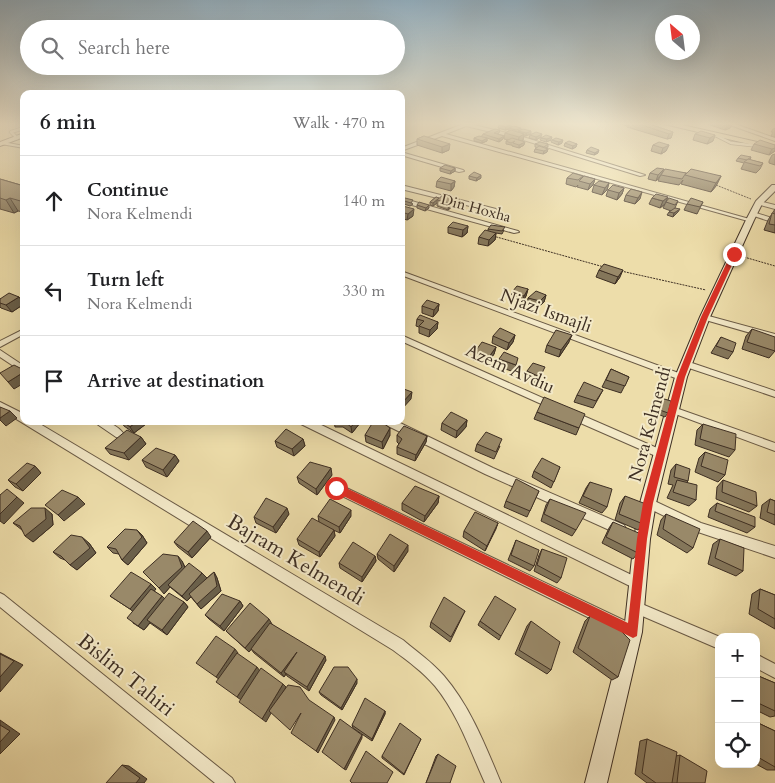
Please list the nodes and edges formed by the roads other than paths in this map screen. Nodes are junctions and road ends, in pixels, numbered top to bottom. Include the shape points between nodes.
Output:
1 (430, 161) edge
2 (540, 161) edge
3 (595, 161) edge
4 (461, 171) dead end
5 (642, 175) dead end
6 (775, 187) edge
7 (405, 188) edge
8 (405, 201) edge
9 (759, 203) junction
10 (775, 207) edge
11 (494, 210) dead end
12 (751, 217) junction
13 (775, 221) edge
14 (516, 232) dead end
15 (405, 274) edge
16 (705, 317) junction
17 (20, 332) edge
18 (775, 337) edge
19 (405, 340) edge
20 (0, 344) edge
21 (0, 353) edge
22 (20, 367) edge
23 (683, 370) junction
24 (775, 394) edge
25 (0, 405) edge
26 (673, 410) junction
27 (20, 417) edge
28 (34, 425) edge
29 (106, 425) edge
30 (312, 425) edge
31 (395, 425) edge
32 (119, 434) edge
33 (775, 447) edge
34 (661, 454) junction
35 (336, 488) dead end
36 (648, 503) junction
37 (642, 539) junction
38 (775, 552) edge
39 (638, 584) junction
40 (0, 599) edge
41 (637, 608) junction
42 (633, 632) junction
43 (715, 641) edge
44 (760, 663) edge
45 (775, 671) edge
46 (227, 783) edge
47 (493, 783) edge
48 (596, 783) edge

1 - 4 street
2 - 12 street
3 - 5 street
6 - 9 street, Nora Kelmendi
7 - 11 street
8 - 14 street, Din Hoxha
9 - 10 street
9 - 12 street, Nora Kelmendi
12 - 13 street
12 - 16 street, Nora Kelmendi
15 - 23 street, Njazi Ismajli
16 - 18 street
16 - 23 street, Nora Kelmendi
17 - 20 street
19 - 34 street, Azem Avdiu
21 - 22 street
23 - 24 street
23 - 26 street, Nora Kelmendi
25 - 27 street
26 - 33 street
26 - 34 street, Nora Kelmendi
28 - 47 street, Bajram Kelmendi via 398,645 444,687
29 - 32 street
30 - 39 street
31 - 37 street
34 - 36 street, Nora Kelmendi
35 - 42 street
36 - 37 street, Nora Kelmendi
36 - 38 street via 699,527
37 - 39 street, Nora Kelmendi
39 - 41 street, Nora Kelmendi
40 - 46 street, Bislim Tahiri
41 - 42 street, Nora Kelmendi
41 - 43 street
42 - 48 street, Nora Kelmendi
44 - 45 street

